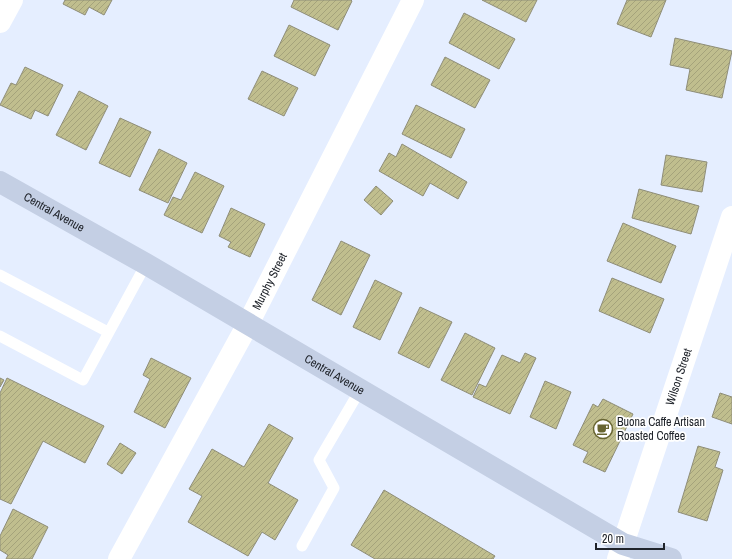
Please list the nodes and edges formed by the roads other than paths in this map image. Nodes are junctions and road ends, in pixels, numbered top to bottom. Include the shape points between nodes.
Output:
1 (12, 0) edge
2 (413, 0) edge
3 (0, 22) edge
4 (0, 182) edge
5 (732, 217) edge
6 (146, 264) junction
7 (0, 275) edge
8 (248, 324) junction
9 (108, 332) junction
10 (0, 336) edge
11 (360, 390) junction
12 (302, 546) dead end
13 (621, 551) edge
14 (119, 559) edge
15 (671, 559) edge

1 - 3 street
2 - 8 street, Murphy Street
4 - 6 main road, Central Avenue
5 - 13 street, Wilson Street
6 - 8 main road, Central Avenue
6 - 9 lane
7 - 9 lane
8 - 11 main road, Central Avenue
8 - 14 street, Murphy Street
9 - 10 lane via 83,380
11 - 12 lane via 319,460 334,488
11 - 13 main road, Central Avenue
13 - 15 main road, Central Avenue

